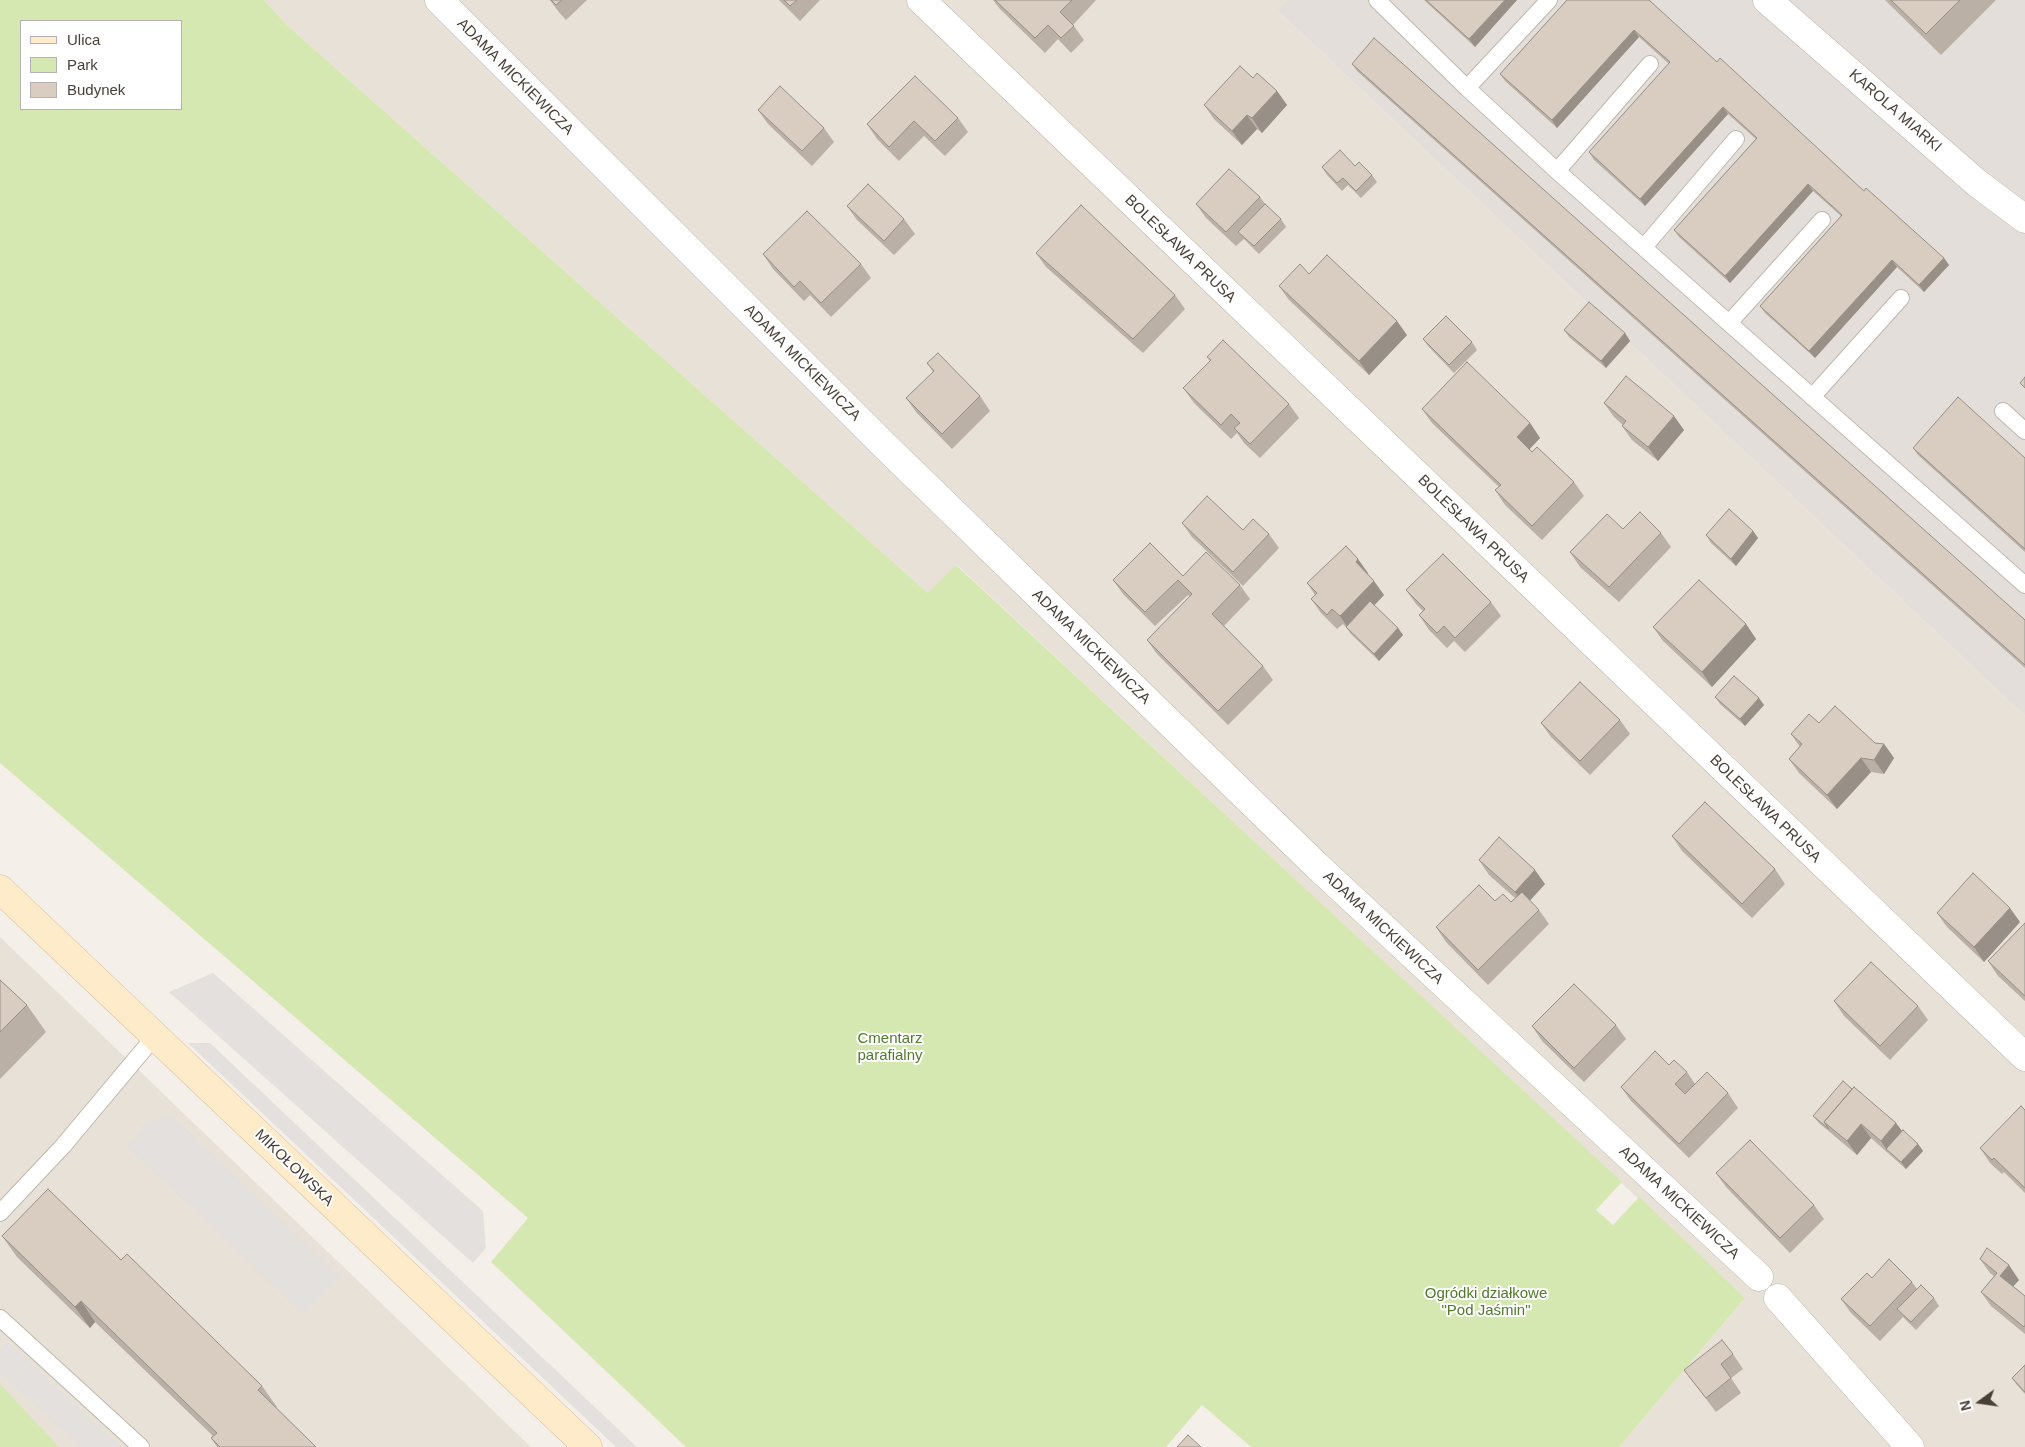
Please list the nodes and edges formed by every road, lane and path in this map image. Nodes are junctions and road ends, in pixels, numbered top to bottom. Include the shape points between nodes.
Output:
1 (439, 0) edge
2 (920, 0) edge
3 (1376, 0) edge
4 (1549, 0) edge
5 (1767, 0) edge
6 (1650, 64) dead end
7 (1467, 88) junction
8 (1736, 139) dead end
9 (1558, 171) junction
10 (2025, 219) edge
11 (1822, 220) dead end
12 (1644, 248) junction
13 (1901, 298) dead end
14 (1729, 323) junction
15 (1812, 397) junction
16 (2003, 411) dead end
17 (2025, 431) edge
18 (2025, 586) edge
19 (0, 889) edge
20 (155, 1036) junction
21 (2025, 1057) edge
22 (0, 1213) edge
23 (1759, 1277) dead end
24 (1778, 1298) dead end
25 (0, 1318) edge
26 (141, 1447) edge
27 (588, 1447) edge
28 (1910, 1447) edge

1 - 23 street, ADAMA MICKIEWICZA via 876,437 1308,859
2 - 21 street, BOLESŁAWA PRUSA
3 - 7 lane
4 - 7 lane
5 - 10 street, KAROLA MIARKI via 1977,183
6 - 9 lane
7 - 9 lane
8 - 12 lane
9 - 12 lane
11 - 14 lane
12 - 14 lane
13 - 15 lane
14 - 15 lane
15 - 18 lane
16 - 17 lane
19 - 20 street, MIKOŁOWSKA
20 - 22 lane via 62,1146
20 - 27 street, MIKOŁOWSKA
24 - 28 street
25 - 26 lane

